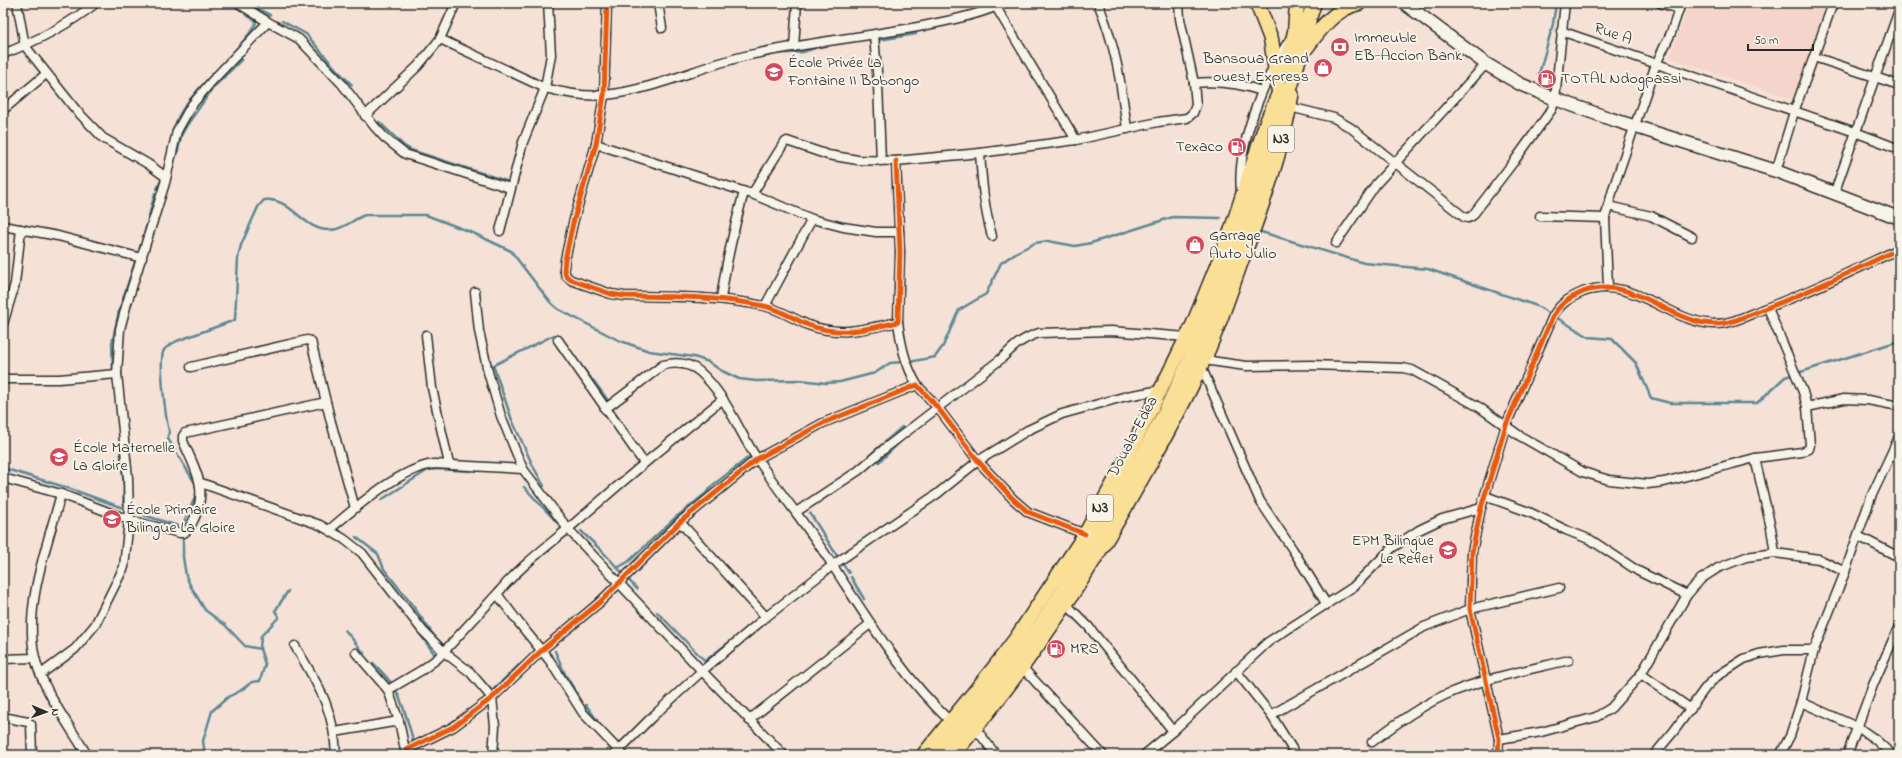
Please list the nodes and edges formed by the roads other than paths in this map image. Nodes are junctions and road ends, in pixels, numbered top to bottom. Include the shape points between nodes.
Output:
1 (17, 3) edge
2 (96, 3) edge
3 (238, 3) edge
4 (456, 3) edge
5 (548, 3) edge
6 (608, 3) edge
7 (658, 3) edge
8 (797, 3) edge
9 (1004, 3) edge
10 (1098, 3) edge
11 (1179, 3) edge
12 (1257, 3) edge
13 (1297, 3) edge
14 (1314, 3) edge
15 (1359, 3) edge
16 (1404, 3) edge
17 (1565, 3) edge
18 (1660, 3) edge
19 (1833, 3) edge
20 (1680, 6) edge
21 (996, 7) junction
22 (1899, 10) edge
23 (268, 22) junction
24 (662, 28) dead end
25 (1561, 31) junction
26 (1295, 32) junction
27 (874, 35) junction
28 (440, 39) junction
29 (24, 46) junction
30 (794, 47) junction
31 (3, 54) edge
32 (1814, 57) junction
33 (1298, 58) junction
34 (1276, 62) junction
35 (1486, 64) junction
36 (1656, 64) junction
37 (46, 74) junction
38 (1876, 77) junction
39 (1194, 83) junction
40 (1899, 85) edge
41 (545, 88) junction
42 (1262, 91) junction
43 (1279, 92) junction
44 (604, 95) junction
45 (1555, 99) junction
46 (1290, 107) junction
47 (3, 110) edge
48 (1794, 112) junction
49 (365, 116) junction
50 (1276, 120) junction
51 (1636, 126) junction
52 (1127, 129) junction
53 (1855, 132) junction
54 (1076, 140) junction
55 (596, 144) junction
56 (1899, 149) edge
57 (980, 153) junction
58 (881, 161) junction
59 (896, 161) junction
60 (1394, 163) junction
61 (1776, 171) junction
62 (166, 177) junction
63 (510, 188) junction
64 (748, 193) junction
65 (1834, 194) junction
66 (1242, 198) junction
67 (1608, 206) junction
68 (1540, 216) dead end
69 (812, 218) junction
70 (1605, 218) junction
71 (1899, 218) edge
72 (3, 226) edge
73 (21, 229) junction
74 (500, 231) dead end
75 (899, 232) junction
76 (992, 236) dead end
77 (1692, 237) dead end
78 (1336, 243) dead end
79 (1899, 249) edge
80 (142, 258) junction
81 (1608, 287) junction
82 (475, 292) dead end
83 (721, 299) junction
84 (765, 306) junction
85 (1768, 308) junction
86 (898, 322) junction
87 (3, 324) edge
88 (426, 335) dead end
89 (1187, 337) junction
90 (558, 340) dead end
91 (1203, 363) junction
92 (191, 367) dead end
93 (117, 374) junction
94 (3, 379) edge
95 (916, 385) junction
96 (1161, 390) junction
97 (723, 399) junction
98 (326, 402) junction
99 (1899, 406) edge
100 (1807, 407) junction
101 (938, 408) junction
102 (605, 409) junction
103 (1506, 425) junction
104 (1899, 437) edge
105 (1755, 458) junction
106 (757, 459) junction
107 (978, 461) junction
108 (644, 463) junction
109 (449, 464) junction
110 (523, 470) junction
111 (3, 478) edge
112 (201, 483) junction
113 (61, 494) junction
114 (1484, 496) junction
115 (355, 508) junction
116 (1481, 508) junction
117 (796, 512) junction
118 (130, 520) junction
119 (680, 522) junction
120 (568, 529) junction
121 (329, 530) junction
122 (1084, 534) junction
123 (1858, 536) junction
124 (1775, 553) junction
125 (1899, 557) edge
126 (833, 565) junction
127 (1845, 572) junction
128 (619, 584) junction
129 (1559, 588) dead end
130 (498, 594) junction
131 (1687, 595) junction
132 (1067, 605) junction
133 (1327, 605) junction
134 (1470, 609) junction
135 (766, 617) junction
136 (870, 624) junction
137 (1899, 626) edge
138 (295, 646) dead end
139 (542, 650) junction
140 (1814, 650) junction
141 (444, 652) junction
142 (356, 653) dead end
143 (35, 658) junction
144 (3, 659) edge
145 (1569, 660) dead end
146 (1022, 666) junction
147 (1236, 670) junction
148 (702, 671) junction
149 (41, 674) junction
150 (1641, 674) junction
151 (1488, 681) junction
152 (388, 690) junction
153 (492, 698) junction
154 (1801, 702) junction
155 (1691, 709) junction
156 (1271, 715) junction
157 (3, 717) edge
158 (749, 720) junction
159 (399, 721) junction
160 (951, 722) junction
161 (1859, 728) junction
162 (976, 729) junction
163 (1173, 731) junction
164 (335, 732) junction
165 (1499, 739) junction
166 (1372, 742) dead end
167 (406, 753) edge
168 (618, 753) edge
169 (32, 755) edge
170 (87, 755) edge
171 (336, 755) edge
172 (493, 755) edge
173 (784, 755) edge
174 (924, 755) edge
175 (938, 755) edge
176 (953, 755) edge
177 (996, 755) edge
178 (1103, 755) edge
179 (1144, 755) edge
180 (1296, 755) edge
181 (1498, 755) edge
182 (1654, 755) edge
183 (1780, 755) edge
184 (1847, 755) edge
185 (1892, 755) edge

1 - 29 street
2 - 29 street via 59,28
3 - 23 street
4 - 28 street
5 - 41 street via 551,55
6 - 44 street
7 - 24 street
8 - 30 street
9 - 21 street
10 - 52 street via 1110,33 1120,73
11 - 39 street
12 - 34 highway via 1272,38
13 - 26 highway, Douala-Edea / N3
14 - 33 highway, Douala-Edea / N3
15 - 33 highway via 1335,14
16 - 35 main road
17 - 25 street
18 - 20 street
19 - 32 street
20 - 36 street via 1671,33
21 - 27 street via 974,15
21 - 54 street
22 - 38 street
23 - 49 street via 300,39 342,84
23 - 62 street via 191,106 177,131
25 - 36 street, Rue A
25 - 45 street
26 - 34 street
26 - 43 highway, Douala-Edea / N3
27 - 30 street
27 - 58 street
28 - 41 street
28 - 49 street via 418,66
29 - 31 street
29 - 37 street
30 - 44 street via 744,56 659,84
32 - 38 street
32 - 48 street
33 - 46 main road, N3
33 - 50 highway, Douala-Edea / N3
34 - 42 street
34 - 43 highway
35 - 45 main road via 1520,84
35 - 60 street
36 - 48 street, Rue A
36 - 51 street
37 - 47 street
37 - 62 street via 103,138
38 - 40 street
38 - 53 street
39 - 42 street via 1225,83 1249,86
39 - 52 street via 1196,105 1193,113 1187,118
41 - 44 street via 559,92
41 - 63 street via 528,129
42 - 66 street via 1242,156 1239,176
43 - 50 highway, Douala-Edea / N3
43 - 66 main road, N3
44 - 55 street
45 - 51 main road
45 - 60 street via 1544,121 1468,218
46 - 60 street via 1334,118 1351,128
46 - 91 main road, N3 via 1272,173
48 - 53 street, Rue A
48 - 61 street
49 - 63 street via 385,138 405,154
50 - 175 highway, Douala-Edea / N3 via 1248,215 1225,275 1191,360 1144,456 1099,534 1043,620 1010,666
51 - 61 main road via 1685,144
51 - 67 street
52 - 54 street
53 - 56 street, Rue A
53 - 65 street
54 - 57 street
55 - 64 street
55 - 83 street via 565,260 566,276 611,294
57 - 59 street
57 - 76 street via 982,190
58 - 59 street
58 - 64 street via 828,155 787,142
59 - 75 street
60 - 78 street via 1376,184
61 - 65 main road
62 - 80 street
63 - 74 street
64 - 69 street
64 - 83 street via 730,244
65 - 71 main road
66 - 89 main road, N3
67 - 70 street
67 - 77 street via 1651,216
68 - 70 street
69 - 75 street via 843,227 876,232
69 - 84 street
70 - 81 street
72 - 73 street
73 - 80 street
73 - 87 street via 15,284
75 - 86 street
79 - 85 street
80 - 93 street via 120,329
81 - 85 street via 1630,292 1687,317 1715,324 1733,321
81 - 103 street via 1570,297 1560,304
82 - 110 street via 479,331 488,372 501,416
83 - 84 street
84 - 86 street via 832,332 850,332
85 - 100 street via 1791,360
86 - 95 street via 902,353
88 - 109 street via 432,388
89 - 96 main road, N3
89 - 101 street via 1111,331 1039,334 1016,343 1001,359
90 - 102 street
91 - 103 street via 1403,368 1412,370 1479,407
91 - 132 main road via 1098,557
91 - 133 street via 1260,501 1294,550
92 - 98 street via 306,340 311,341
93 - 94 street via 59,379
93 - 118 street
95 - 101 street
95 - 106 street via 823,423
96 - 107 street via 1127,396 1062,414 1028,430
96 - 122 main road, N3 via 1133,448
97 - 102 street via 699,370 675,362 664,365
97 - 106 street
97 - 108 street
98 - 112 street via 185,433 183,441
98 - 115 street
99 - 100 street via 1868,400 1844,399
100 - 105 street via 1809,448 1802,452
101 - 107 street
101 - 117 street via 858,471
102 - 108 street
103 - 105 street via 1520,436 1583,472 1609,480 1648,484 1664,482
103 - 114 street
104 - 123 street via 1871,497
105 - 124 street
106 - 117 street
106 - 119 street
107 - 122 street via 1028,512
107 - 126 street via 937,494
108 - 120 street
109 - 110 street
109 - 115 street via 429,464 413,469
110 - 120 street
111 - 113 street
112 - 118 street via 200,505 191,525 184,533
112 - 121 street
113 - 118 street
113 - 143 street via 34,596 31,618
114 - 116 street
114 - 131 street via 1529,512 1591,540 1638,571
115 - 121 street
116 - 133 street via 1442,519 1419,530 1392,548 1353,587
116 - 134 street via 1472,552
117 - 126 street
118 - 149 street via 124,567 95,626 75,649
119 - 128 street
119 - 135 street
120 - 128 street
120 - 130 street via 511,577
121 - 141 street via 362,553 423,631
122 - 160 main road, N3 via 1016,638
123 - 125 street
123 - 127 street
124 - 127 street via 1819,559
124 - 131 street via 1746,556 1718,568 1701,579
126 - 135 street
126 - 136 street
127 - 140 street
128 - 139 street
128 - 148 street
129 - 134 street
130 - 139 street
130 - 141 street
131 - 150 street
132 - 146 main road
132 - 163 street via 1088,626
133 - 147 street via 1268,642
134 - 151 street
134 - 156 street via 1424,627
135 - 148 street
136 - 158 street
136 - 160 street via 913,682
137 - 161 street via 1873,685
138 - 164 street via 319,686
139 - 153 street
139 - 168 street via 583,713
140 - 154 street
140 - 155 street via 1784,650 1744,659 1716,677
141 - 152 street via 422,670
141 - 153 street via 470,672
142 - 152 street
143 - 144 street
143 - 149 street
145 - 151 street
146 - 162 main road
146 - 178 street
147 - 156 street
147 - 163 street
148 - 158 street
148 - 168 street
149 - 170 street
150 - 155 street
150 - 165 street via 1611,708 1596,717 1541,732
151 - 165 street
151 - 166 street via 1445,695 1400,720
152 - 159 street
153 - 167 street via 453,727
153 - 172 street via 495,726
154 - 161 street
154 - 183 street
155 - 182 street
156 - 180 street
157 - 169 street via 31,724
158 - 173 street
159 - 164 street
159 - 167 street
160 - 174 main road, N3
161 - 184 street
161 - 185 street
162 - 176 main road
162 - 177 street
163 - 179 street
164 - 171 street
165 - 181 street

